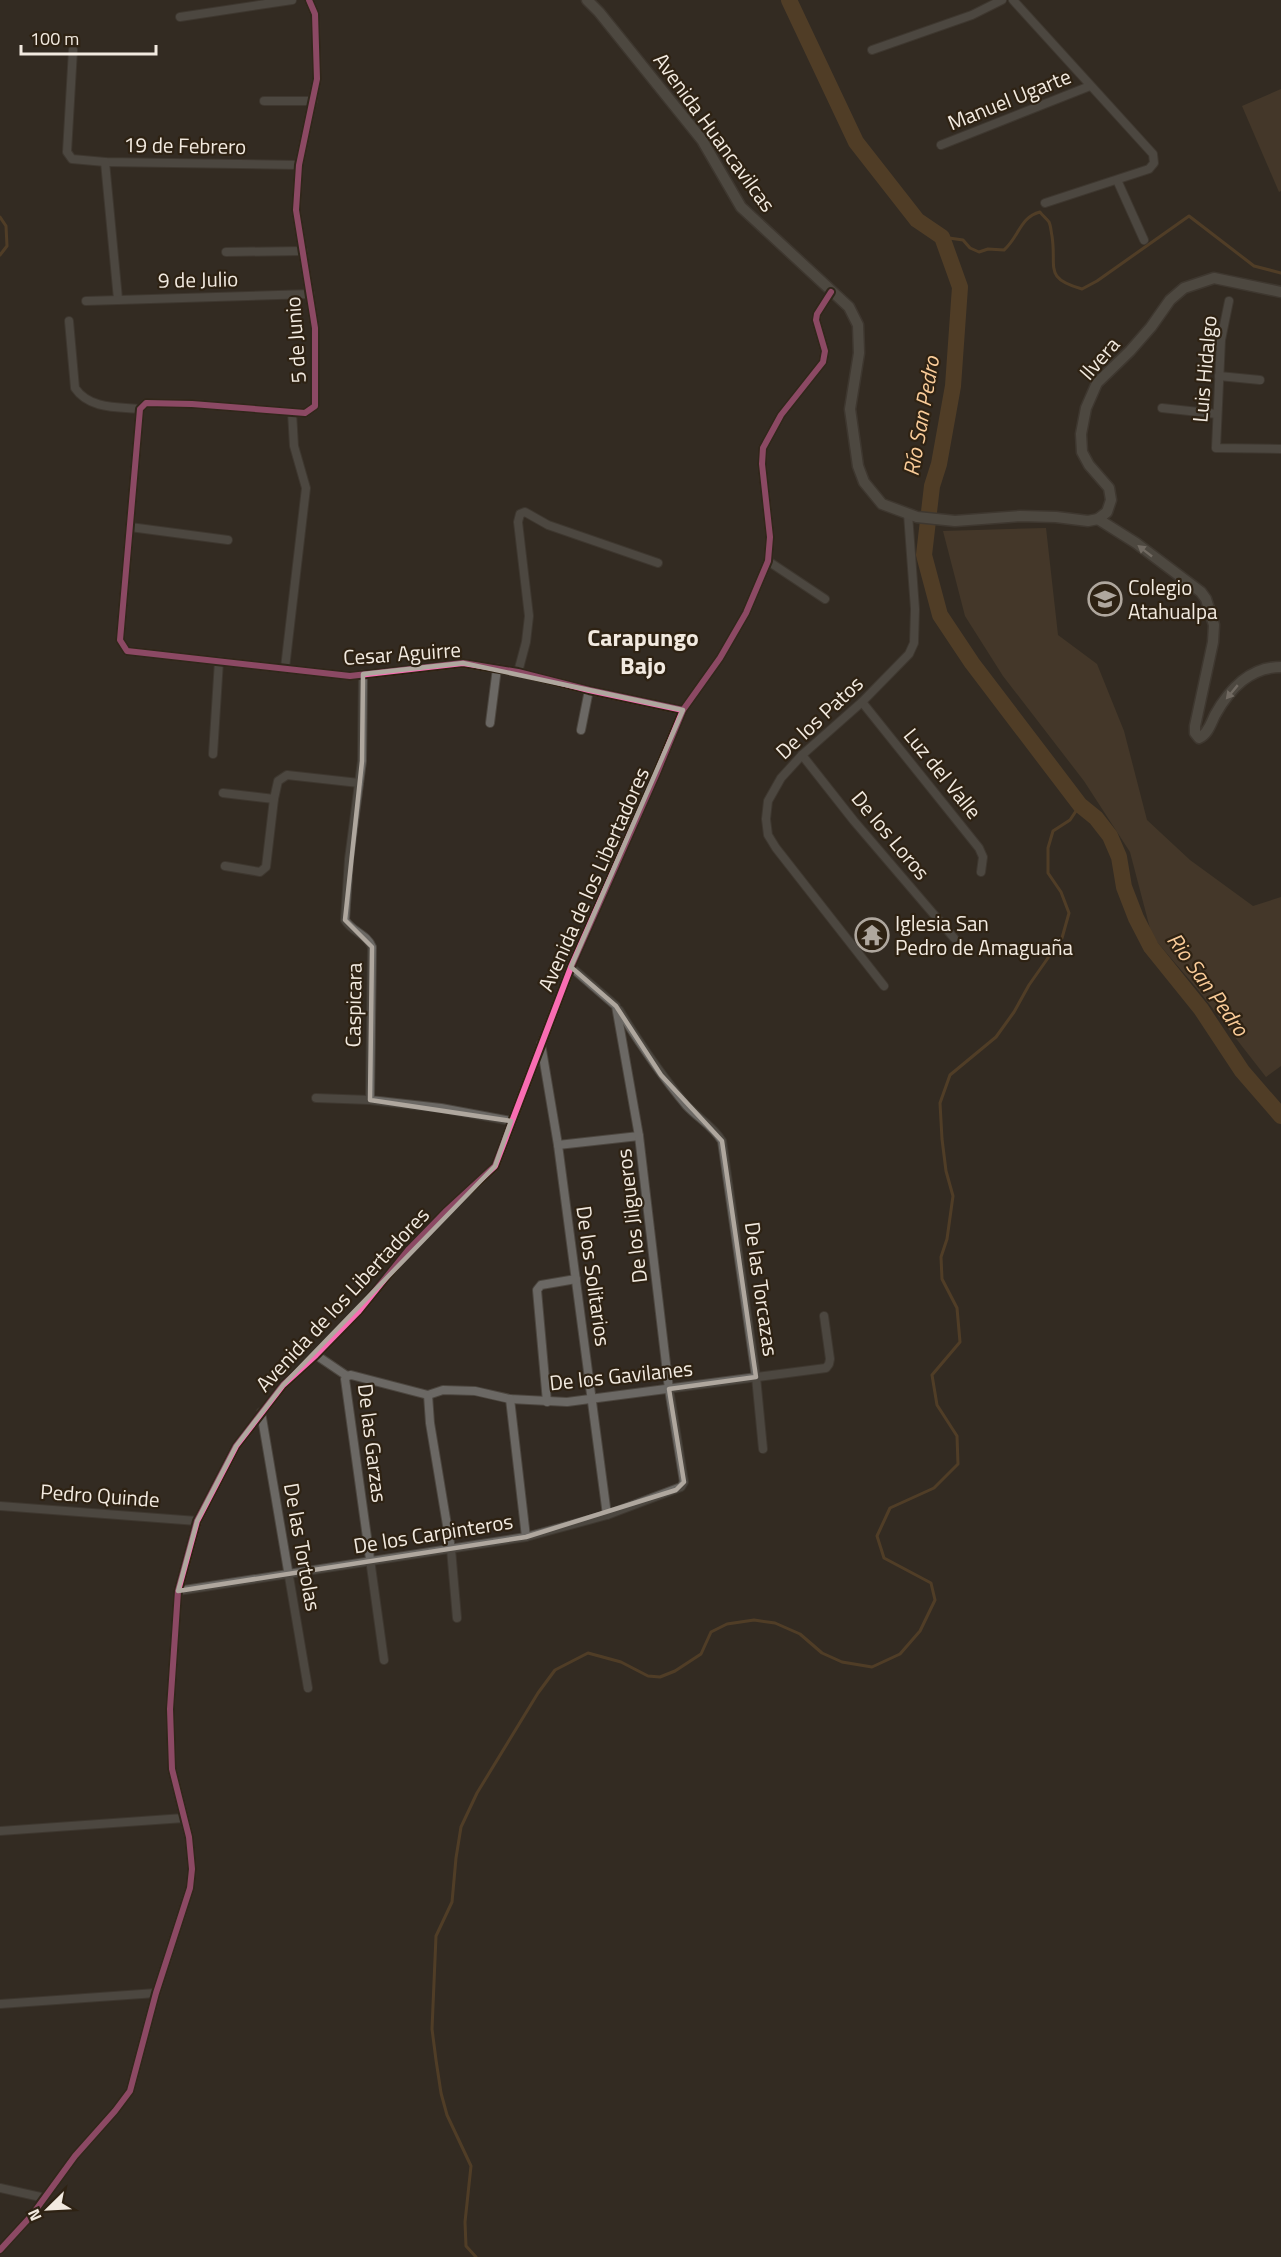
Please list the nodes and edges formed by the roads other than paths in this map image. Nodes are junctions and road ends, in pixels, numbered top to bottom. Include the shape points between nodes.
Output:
1 (292, 0) edge
2 (309, 0) edge
3 (587, 0) edge
4 (1002, 0) edge
5 (1013, 0) edge
6 (180, 17) dead end
7 (73, 50) dead end
8 (873, 50) dead end
9 (1090, 86) junction
10 (264, 101) dead end
11 (313, 101) junction
12 (941, 145) dead end
13 (105, 162) junction
14 (299, 165) junction
15 (1117, 180) junction
16 (1045, 203) dead end
17 (1144, 240) dead end
18 (303, 251) junction
19 (226, 252) dead end
20 (831, 292) junction
21 (1281, 292) edge
22 (310, 294) junction
23 (118, 299) junction
24 (86, 301) dead end
25 (1229, 301) dead end
26 (69, 321) dead end
27 (1219, 376) junction
28 (1260, 380) dead end
29 (1162, 408) dead end
30 (140, 409) junction
31 (292, 412) junction
32 (1217, 414) junction
33 (1281, 449) edge
34 (912, 515) junction
35 (1098, 519) junction
36 (130, 527) junction
37 (228, 540) dead end
38 (768, 561) junction
39 (658, 563) dead end
40 (825, 599) dead end
41 (219, 662) junction
42 (1281, 667) edge
43 (285, 668) junction
44 (497, 668) junction
45 (518, 672) junction
46 (363, 674) junction
47 (589, 690) junction
48 (862, 702) junction
49 (682, 710) junction
50 (490, 723) dead end
51 (581, 730) dead end
52 (213, 754) dead end
53 (802, 755) junction
54 (359, 783) junction
55 (223, 793) dead end
56 (274, 799) junction
57 (225, 866) dead end
58 (981, 872) dead end
59 (954, 938) dead end
60 (571, 967) junction
61 (884, 986) dead end
62 (616, 1006) junction
63 (540, 1042) junction
64 (316, 1098) dead end
65 (370, 1100) junction
66 (511, 1121) junction
67 (639, 1136) junction
68 (558, 1145) junction
69 (576, 1279) junction
70 (824, 1316) dead end
71 (316, 1355) junction
72 (347, 1376) junction
73 (756, 1377) junction
74 (669, 1389) junction
75 (428, 1395) junction
76 (510, 1399) junction
77 (593, 1400) junction
78 (547, 1402) junction
79 (261, 1412) junction
80 (763, 1449) dead end
81 (684, 1482) joint
82 (0, 1506) edge
83 (607, 1515) junction
84 (197, 1521) junction
85 (526, 1537) junction
86 (451, 1549) junction
87 (370, 1561) junction
88 (290, 1573) junction
89 (178, 1591) junction
90 (457, 1618) dead end
91 (384, 1659) dead end
92 (308, 1688) dead end
93 (184, 1818) junction
94 (0, 1831) edge
95 (156, 1994) junction
96 (0, 2004) edge
97 (0, 2188) edge
98 (45, 2198) junction
99 (0, 2250) edge

1 - 6 street
2 - 11 street, 5 de Junio via 315,14 317,79
3 - 20 street, Avenida Huancavilcas via 702,140 741,207
4 - 8 street via 972,15
5 - 9 street
7 - 13 street, 19 de Febrero via 67,152 72,159
9 - 12 street, Manuel Ugarte
9 - 15 street via 1153,154 1154,163 1149,169
10 - 11 street
11 - 14 street, 5 de Junio
13 - 14 street, 19 de Febrero
13 - 23 street
14 - 18 street, 5 de Junio via 296,210
15 - 16 street
15 - 17 street
18 - 19 street
18 - 22 street, 5 de Junio
20 - 34 street, Avenida Huancavilcas via 849,306 858,325 859,353 850,409 858,466 864,482 882,504
20 - 38 street, Avenida de los Libertadores via 816,320 825,351 823,362 781,415 763,448 770,537
21 - 35 street, Ilvera via 1214,278 1184,288 1097,383 1086,408 1081,434 1089,465 1109,488 1110,506
22 - 23 street, 9 de Julio
22 - 31 street, 5 de Junio via 315,328 315,406 305,413
23 - 24 street, 9 de Julio
25 - 27 street, Luis Hidalgo
26 - 30 street, 5 de Junio via 75,388 80,395 95,405
27 - 28 street
27 - 32 street, Luis Hidalgo
29 - 32 street
30 - 31 street, 5 de Junio via 146,403
30 - 36 street
31 - 43 street via 294,446 306,488
32 - 33 street, Luis Hidalgo via 1216,448
34 - 35 street, Avenida Huancavilcas via 955,521 1020,516
34 - 48 street, De los Patos via 914,643 909,654
42 -> 35 street via 1266,667 1243,679 1219,707 1205,735 1199,738 1195,732 1196,718 1214,625 1206,599 1136,543
36 - 37 street
36 - 41 street, Cesar Aguirre via 120,640 123,647 127,651
38 - 40 street
38 - 49 street, Avenida de los Libertadores via 746,613 720,658
39 - 45 street via 548,525 525,512 520,514 529,616
41 - 43 street, Cesar Aguirre
41 - 52 street
43 - 46 street, Cesar Aguirre
44 - 45 street, Cesar Aguirre
44 - 46 street, Cesar Aguirre via 463,663
44 - 50 street
45 - 47 street, Cesar Aguirre
46 - 54 street, Caspicara
47 - 49 street, Cesar Aguirre
47 - 51 street
48 - 53 street, De los Patos
48 - 58 street, Luz del Valle via 979,848 983,857
49 - 60 street, Avenida de los Libertadores
53 - 59 street, De los Loros
53 - 61 street, De los Patos via 781,778 768,801 768,834
54 - 56 street via 287,775 278,781
54 - 65 street, Caspicara via 345,920 372,947
55 - 56 street
56 - 57 street via 264,870
60 - 62 street
60 - 63 street, Avenida de los Libertadores
62 - 67 street, De los Jilgueros
62 - 73 street, De las Torcazas via 661,1075 719,1136
63 - 66 street, Avenida de los Libertadores
63 - 68 street, De los Solitarios
64 - 65 street
65 - 66 street
66 - 71 street, Avenida de los Libertadores via 495,1166 409,1250
67 - 68 street
67 - 74 street, De los Jilgueros
68 - 69 street, De los Solitarios
69 - 77 street, De los Solitarios
69 - 78 street via 542,1285 537,1290
70 - 73 street, De los Gavilanes via 830,1364 826,1368
71 - 72 street, De las Garzas
71 - 79 street, Avenida de los Libertadores
72 - 75 street, De los Gavilanes
72 - 87 street, De las Garzas
73 - 74 street, De los Gavilanes
73 - 80 street, De las Torcazas
74 - 77 street, De los Gavilanes
74 - 81 street, De los Jilgueros
75 - 76 street, De los Gavilanes via 443,1390 475,1391
75 - 86 street
76 - 78 street, De los Gavilanes
76 - 85 street
77 - 78 street, De los Gavilanes
77 - 83 street, De los Solitarios
79 - 84 street, Avenida de los Libertadores via 236,1446
79 - 88 street, De las Tortolas
81 - 83 street, De los Carpinteros via 676,1490
82 - 84 street, Pedro Quinde
83 - 85 street, De los Carpinteros
84 - 89 street, Avenida de los Libertadores
85 - 86 street, De los Carpinteros
86 - 87 street, De los Carpinteros
86 - 90 street
87 - 88 street, De los Carpinteros
87 - 91 street, De las Garzas
88 - 89 street, De los Carpinteros
88 - 92 street, De las Tortolas
89 - 93 street, Avenida de los Libertadores via 170,1708 172,1769
93 - 94 street
93 - 95 street, Avenida de los Libertadores via 192,1869 190,1887
95 - 96 street
95 - 98 street, Avenida de los Libertadores via 130,2091
97 - 98 street
98 - 99 street, Avenida de los Libertadores

